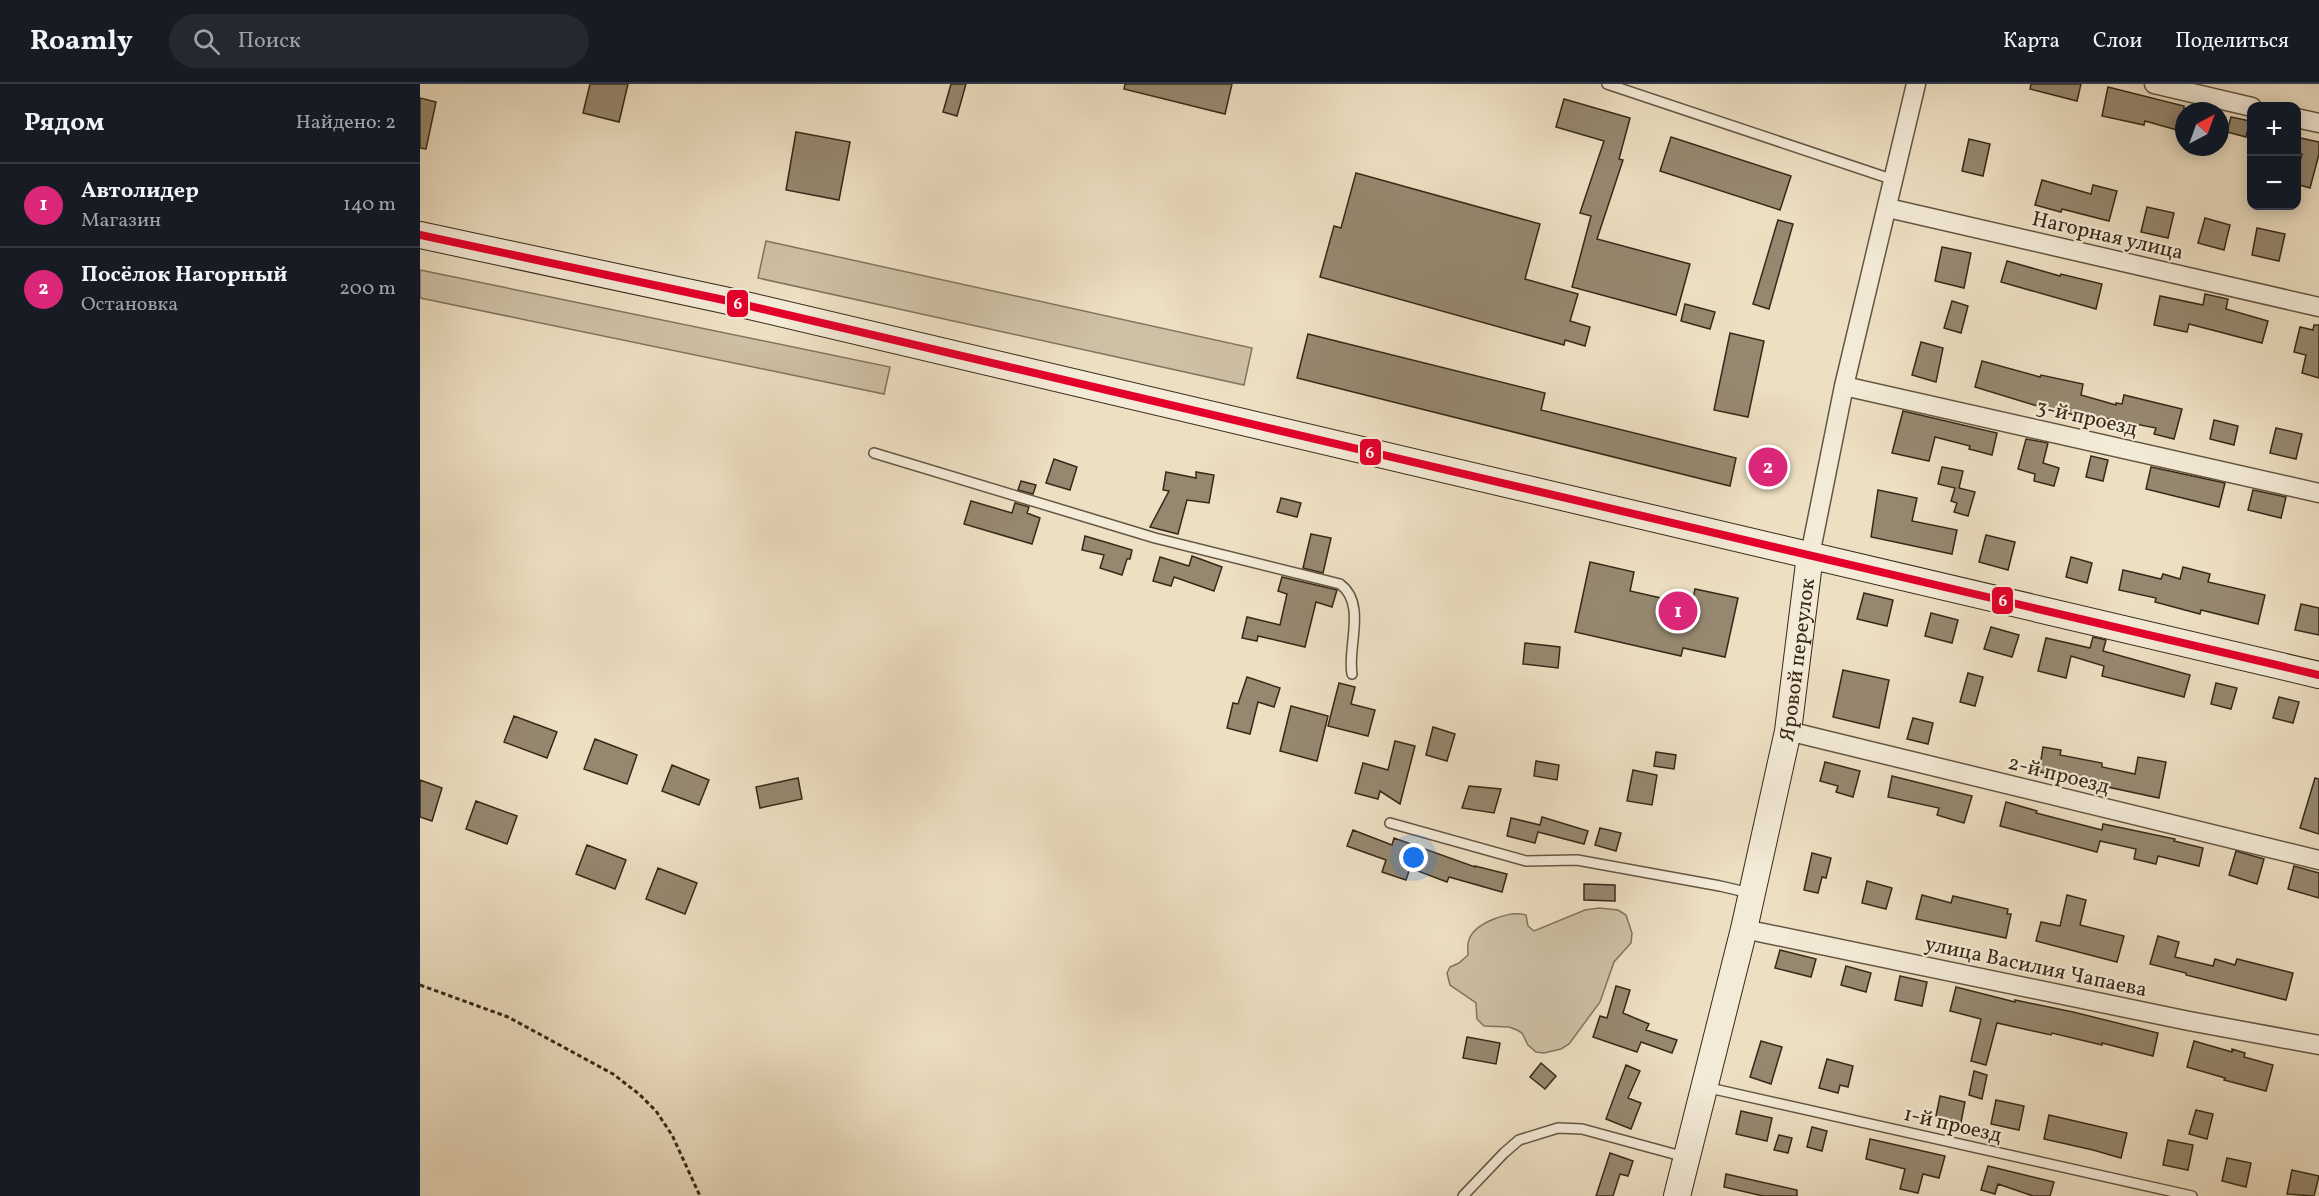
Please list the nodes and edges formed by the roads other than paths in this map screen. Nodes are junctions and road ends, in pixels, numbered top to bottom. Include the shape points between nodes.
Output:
1 (1607, 84) edge
2 (1916, 84) edge
3 (2154, 84) edge
4 (2247, 106) edge
5 (2301, 119) edge
6 (2319, 123) edge
7 (1894, 180) junction
8 (1888, 208) junction
9 (420, 235) edge
10 (2319, 307) edge
11 (1844, 386) junction
12 (874, 453) dead end
13 (2319, 493) edge
14 (1810, 555) junction
15 (1352, 674) dead end
16 (2319, 675) edge
17 (1788, 731) junction
18 (1390, 823) dead end
19 (2319, 860) edge
20 (1750, 893) junction
21 (1744, 929) junction
22 (2319, 1045) edge
23 (1705, 1087) junction
24 (1688, 1158) junction
25 (1463, 1196) edge
26 (1677, 1196) edge
27 (2192, 1196) edge

1 - 7 lane
2 - 7 street, Яровой переулок
3 - 4 street
5 - 6 street
7 - 8 street, Яровой переулок
8 - 10 street, Нагорная улица
8 - 11 street, Яровой переулок
9 - 14 main road via 724,300
11 - 13 street, 3-й проезд
11 - 14 street, Яровой переулок
12 - 15 lane via 1155,538 1340,584 1353,607
14 - 16 main road
14 - 17 main road, Яровой переулок
17 - 19 street, 2-й проезд
17 - 20 main road, Яровой переулок
18 - 20 lane via 1526,861 1578,860
20 - 21 main road, Яровой переулок
21 - 22 street, улица Василия Чапаева
21 - 23 main road, Яровой переулок
23 - 24 main road, Яровой переулок
23 - 27 lane, 1-й проезд
24 - 25 lane via 1582,1129 1558,1128 1519,1140
24 - 26 main road, Яровой переулок

